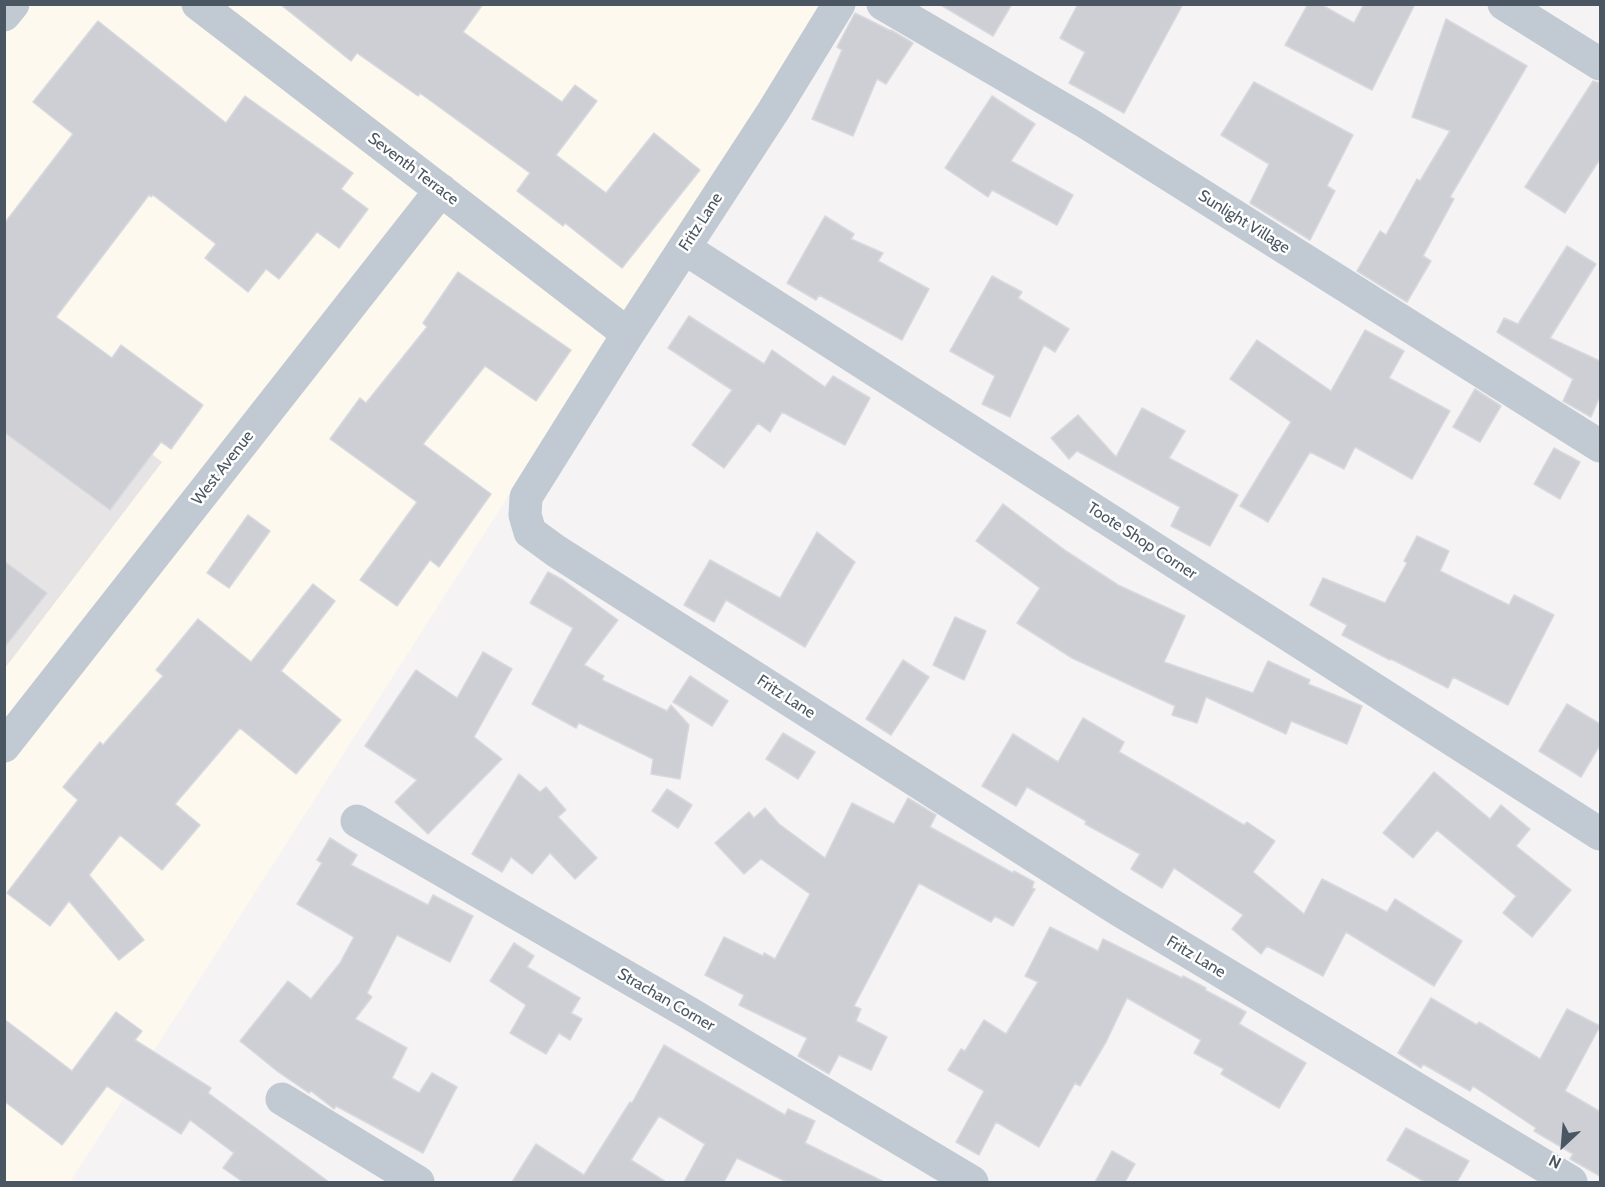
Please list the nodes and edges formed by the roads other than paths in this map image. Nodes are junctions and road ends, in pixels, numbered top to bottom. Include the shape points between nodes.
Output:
1 (13, 4) edge
2 (198, 4) edge
3 (839, 4) edge
4 (883, 4) edge
5 (1504, 4) edge
6 (4, 15) edge
7 (1600, 64) edge
8 (441, 190) junction
9 (684, 248) junction
10 (628, 334) junction
11 (1600, 446) edge
12 (4, 746) edge
13 (357, 821) dead end
14 (1600, 834) edge
15 (282, 1099) dead end
16 (418, 1182) edge
17 (972, 1182) edge
18 (1571, 1182) edge

1 - 6 street
2 - 8 street, Seventh Terrace
3 - 9 street, Fritz Lane
4 - 11 street, Sunlight Village via 1087,123
5 - 7 street
8 - 10 street, Seventh Terrace
8 - 12 street, West Avenue
9 - 10 street, Fritz Lane
9 - 14 street, Toote Shop Corner
10 - 18 street, Fritz Lane via 526,497 525,515 530,532 1116,908
13 - 17 street, Strachan Corner
15 - 16 street

